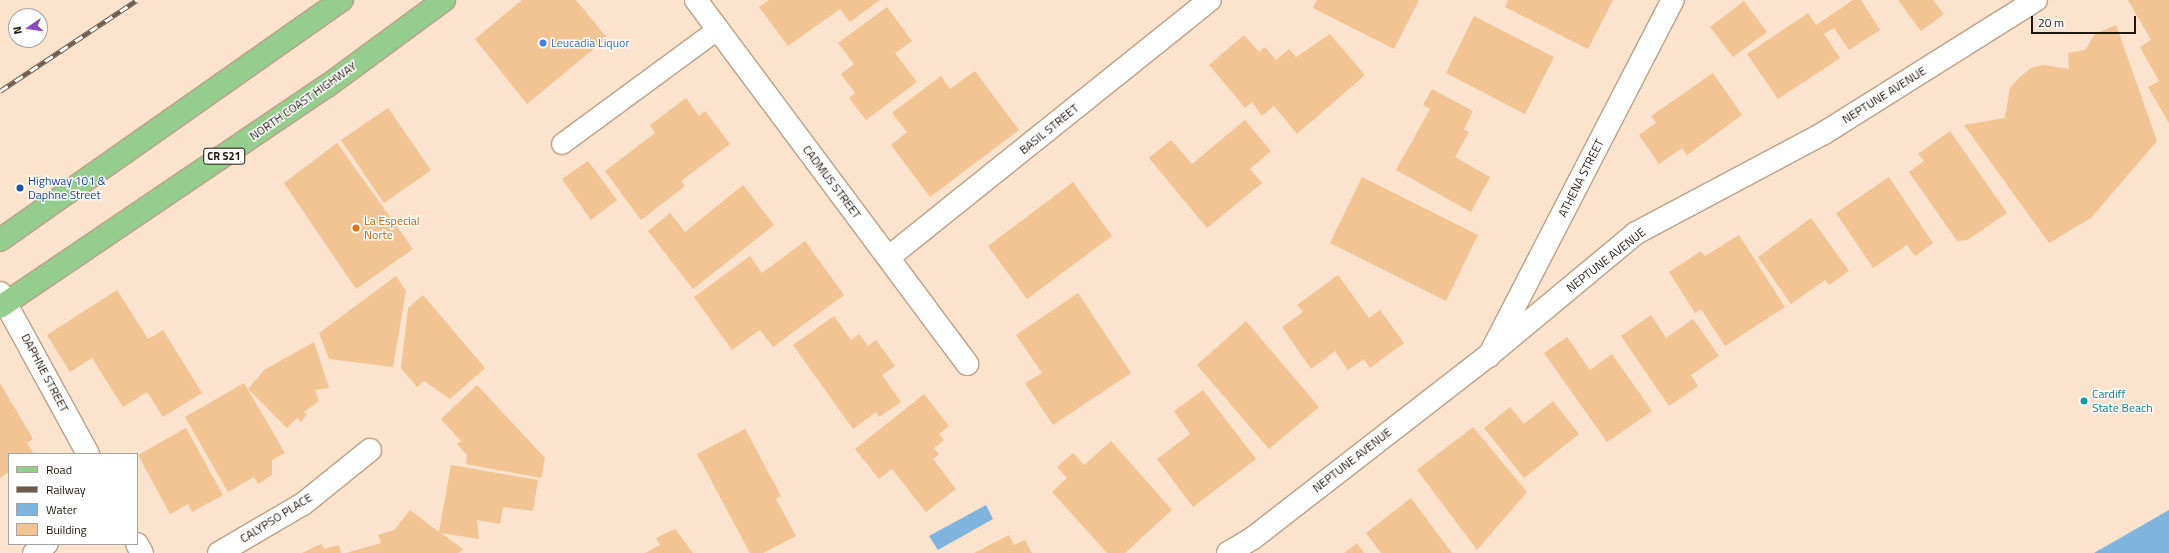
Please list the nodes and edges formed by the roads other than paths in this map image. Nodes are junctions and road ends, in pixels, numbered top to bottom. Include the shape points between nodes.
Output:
1 (342, 0) edge
2 (444, 0) edge
3 (696, 0) edge
4 (1210, 0) edge
5 (1673, 0) edge
6 (2036, 0) edge
7 (717, 30) junction
8 (562, 144) dead end
9 (0, 240) edge
10 (888, 258) junction
11 (2, 301) edge
12 (1488, 356) junction
13 (966, 364) dead end
14 (370, 450) dead end
15 (87, 453) edge
16 (46, 545) edge
17 (33, 553) edge
18 (219, 553) edge
19 (1228, 553) edge

1 - 9 main road
2 - 11 main road, NORTH COAST HIGHWAY / CR S21 via 327,86
3 - 7 street, CADMUS STREET
4 - 10 street, BASIL STREET
5 - 12 street, ATHENA STREET
6 - 12 street, NEPTUNE AVENUE via 1824,132 1636,233
7 - 8 lane
7 - 10 street, CADMUS STREET
10 - 13 street, CADMUS STREET
11 - 15 street, DAPHNE STREET
12 - 19 street, NEPTUNE AVENUE via 1253,538
14 - 18 street, CALYPSO PLACE via 303,504
16 - 17 lane

